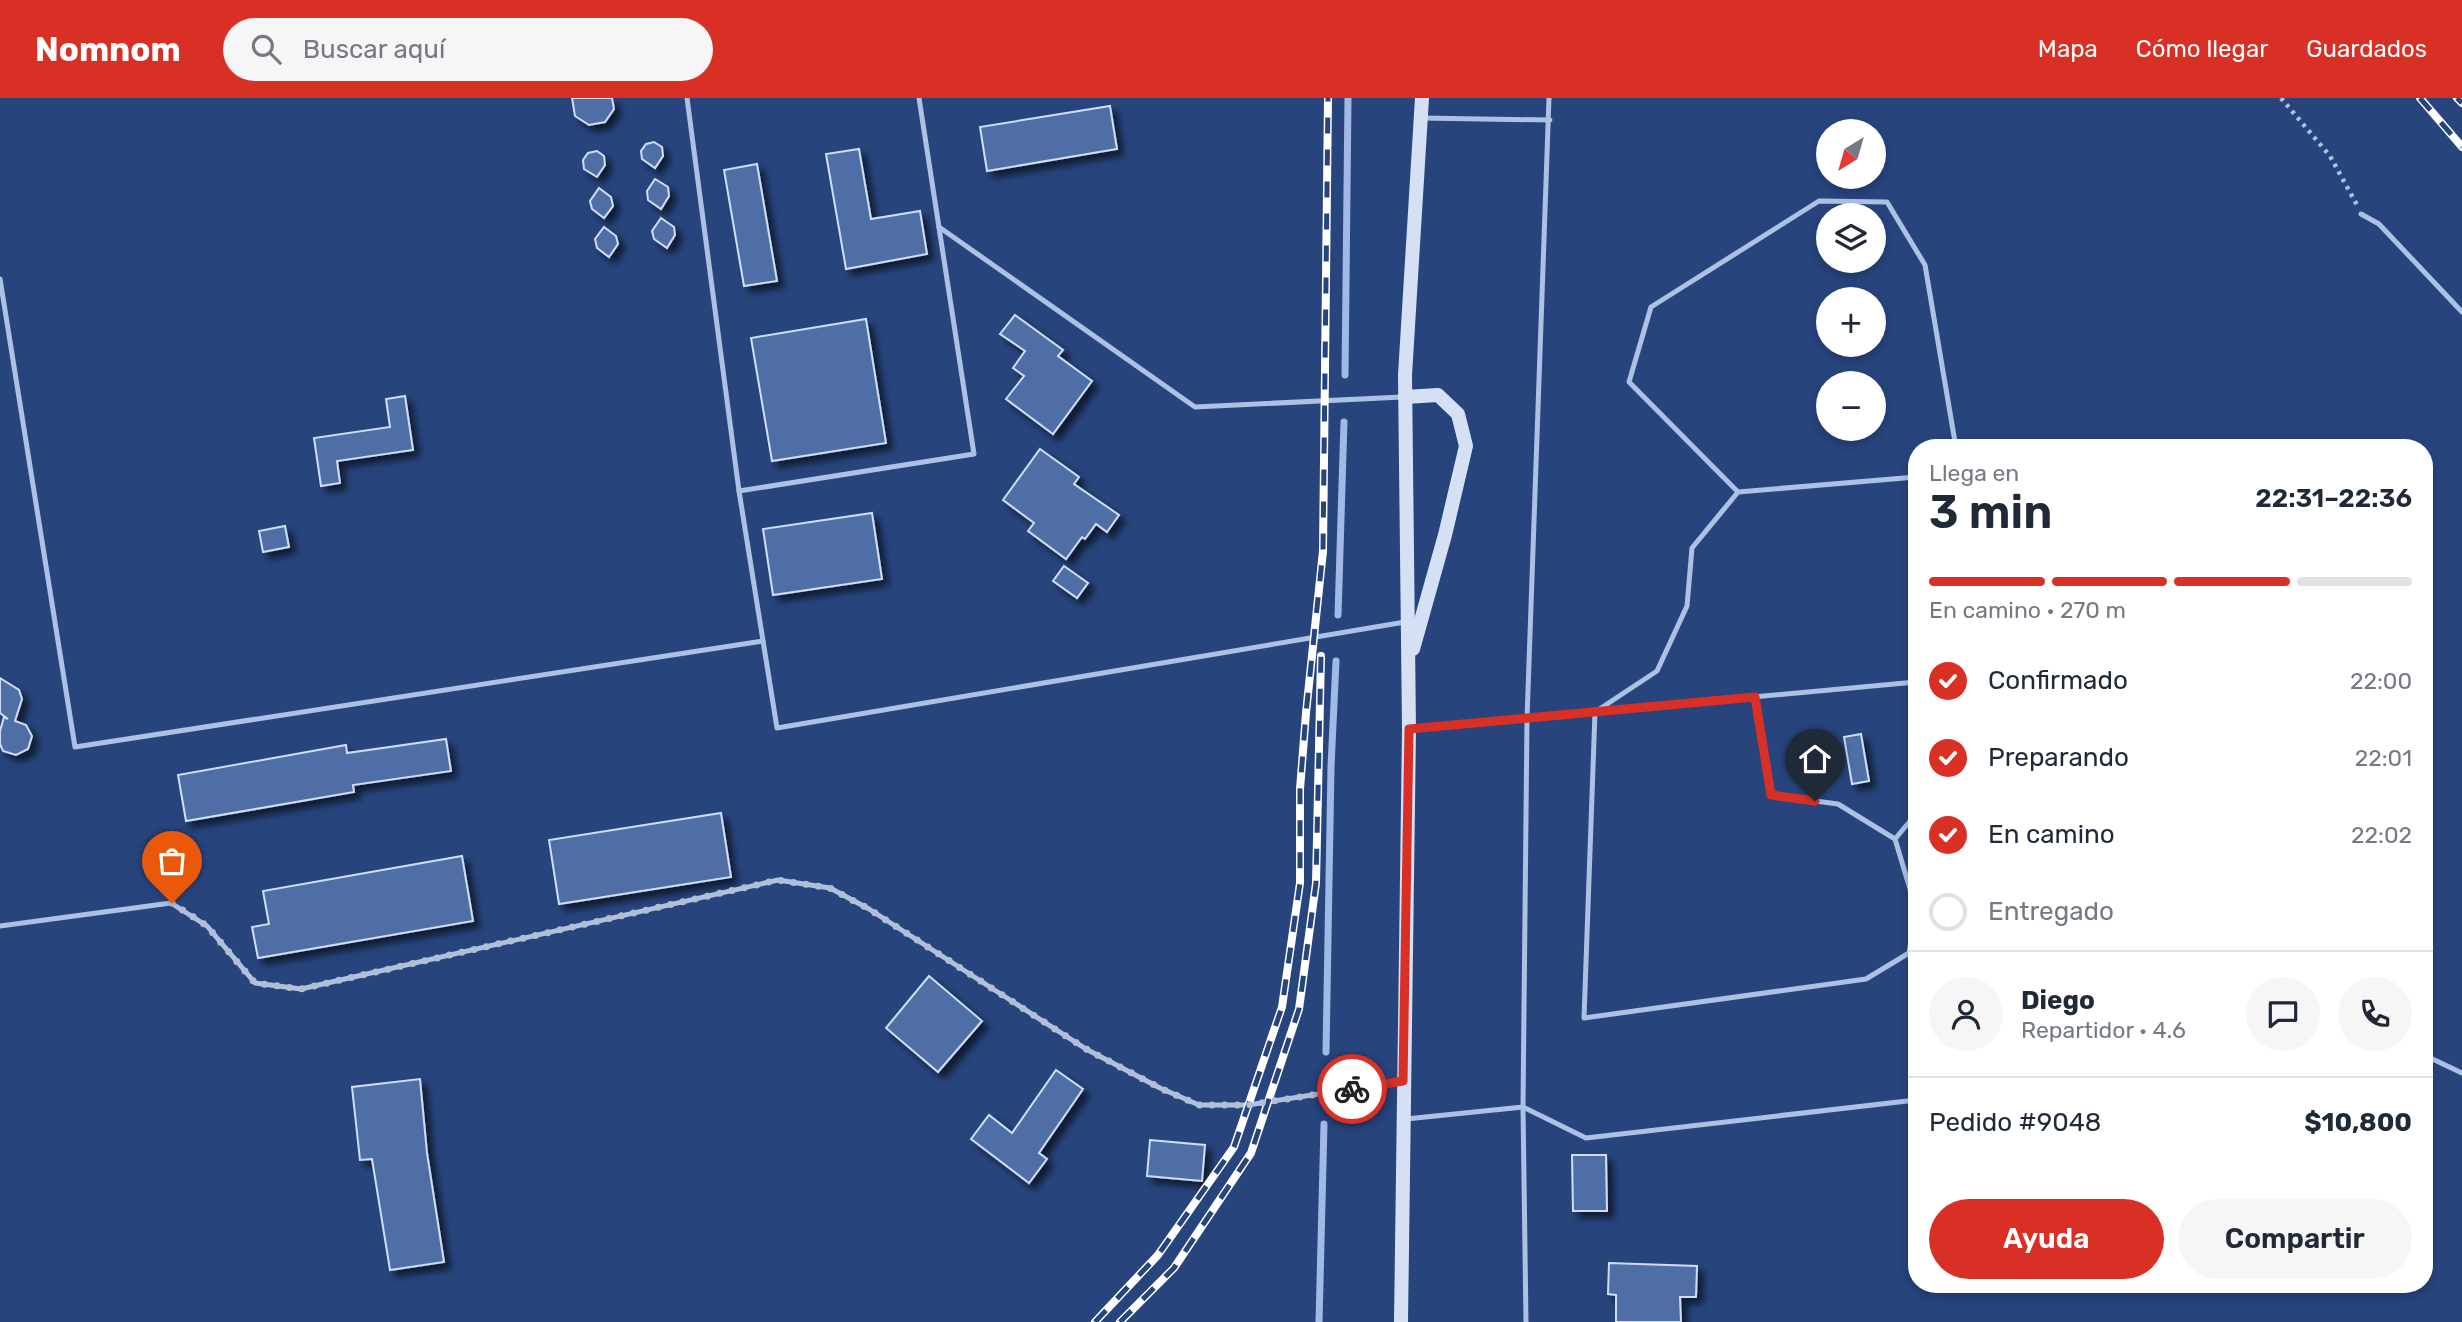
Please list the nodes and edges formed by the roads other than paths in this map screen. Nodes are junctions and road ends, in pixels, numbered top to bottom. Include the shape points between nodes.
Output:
1 (687, 98) edge
2 (919, 98) edge
3 (1422, 98) edge
4 (1549, 98) edge
5 (1421, 118) junction
6 (1550, 120) junction
7 (2361, 214) road end
8 (939, 227) junction
9 (0, 279) edge
10 (2462, 312) edge
11 (1405, 397) junction
12 (1954, 439) edge
13 (1908, 478) edge
14 (739, 491) junction
15 (1738, 492) junction
16 (1408, 621) junction
17 (763, 641) junction
18 (1408, 663) junction
19 (1908, 683) edge
20 (1755, 697) junction
21 (1595, 712) junction
22 (1527, 719) junction
23 (1409, 729) junction
24 (1908, 824) edge
25 (1895, 839) junction
26 (1908, 882) edge
27 (0, 926) edge
28 (1908, 954) edge
29 (2433, 1059) edge
30 (2462, 1073) edge
31 (1403, 1081) junction
32 (1908, 1101) edge
33 (1523, 1107) junction
34 (1403, 1120) junction
35 (1401, 1322) edge
36 (1526, 1322) edge

1 - 14 lane
2 - 8 lane
3 - 5 main road
4 - 6 lane
5 - 6 lane
5 - 11 main road
6 - 22 lane
7 - 10 lane via 2379,225
8 - 11 lane via 1195,407
8 - 14 lane via 974,454
9 - 17 lane via 75,747
11 - 16 main road
11 - 18 main road via 1438,395 1458,414 1466,446
12 - 15 lane via 1925,265 1887,202 1819,201 1651,307 1629,382
13 - 15 lane
14 - 17 lane
15 - 21 lane via 1692,548 1687,606 1657,671
16 - 17 lane via 777,728
16 - 18 main road
18 - 23 main road
19 - 20 lane
20 - 21 lane
20 - 25 lane via 1771,795 1838,804
21 - 22 lane
21 - 28 lane via 1584,1018 1866,979
22 - 23 lane
22 - 33 lane
23 - 31 main road
24 - 25 lane
25 - 26 lane
27 - 31 lane via 172,903 207,926 255,983 301,989 778,880 830,888 1086,1049 1199,1105 1248,1105
29 - 30 lane
31 - 34 main road
32 - 33 lane via 1586,1138
33 - 34 lane
33 - 36 lane
34 - 35 main road

